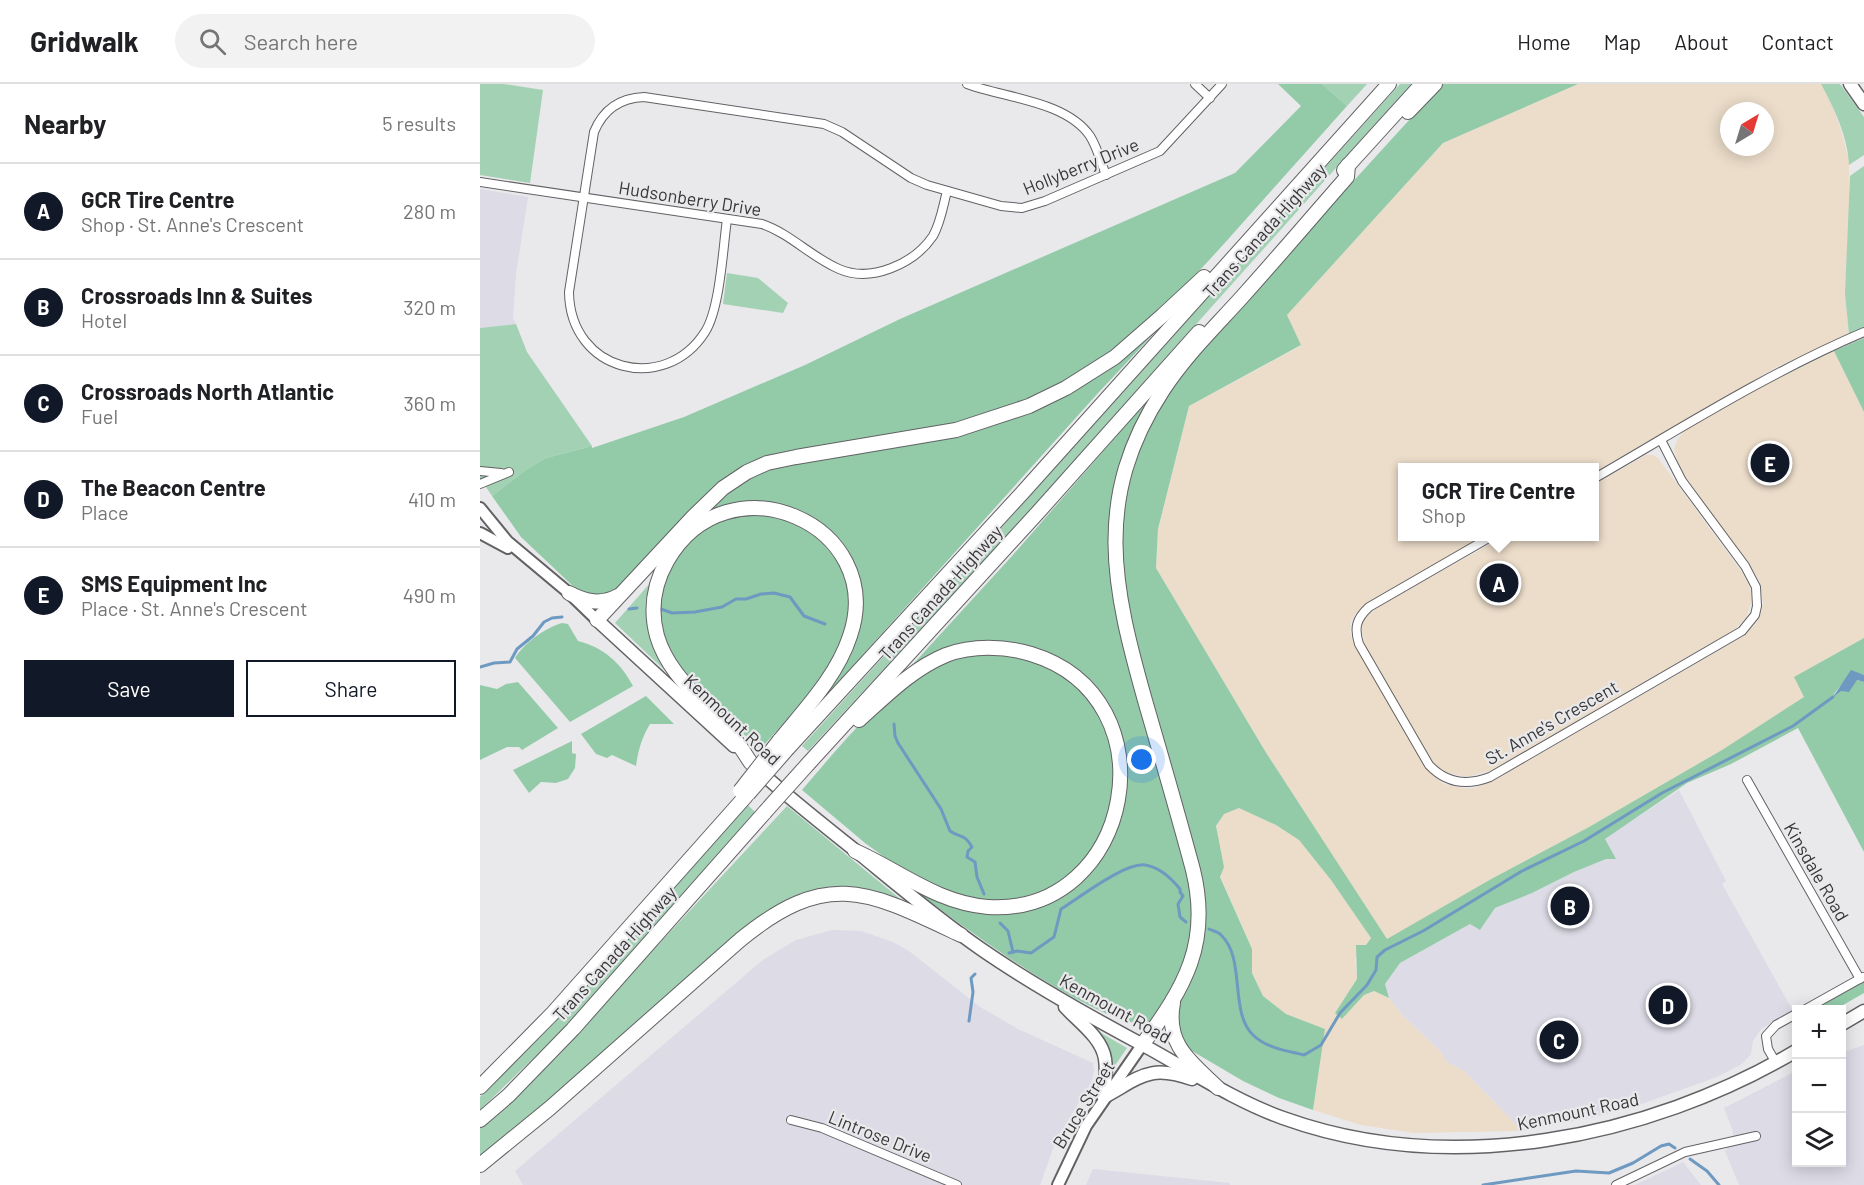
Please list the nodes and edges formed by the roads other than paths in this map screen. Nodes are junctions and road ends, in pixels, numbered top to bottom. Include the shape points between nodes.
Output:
1 (967, 84) edge
2 (1195, 84) edge
3 (1222, 84) edge
4 (1378, 84) edge
5 (1389, 84) edge
6 (1422, 84) edge
7 (1435, 84) edge
8 (1850, 84) edge
9 (1210, 98) junction
10 (1864, 104) edge
11 (1327, 152) junction
12 (1351, 161) junction
13 (1106, 175) junction
14 (480, 182) edge
15 (947, 191) junction
16 (583, 198) junction
17 (728, 219) junction
18 (1864, 332) edge
19 (1661, 440) junction
20 (480, 471) edge
21 (1599, 476) edge
22 (480, 484) edge
23 (480, 508) edge
24 (480, 532) edge
25 (1485, 541) edge
26 (680, 542) junction
27 (536, 567) junction
28 (569, 592) junction
29 (623, 593) junction
30 (600, 622) junction
31 (783, 745) junction
32 (751, 763) junction
33 (808, 764) junction
34 (1747, 780) dead end
35 (855, 851) junction
36 (961, 935) junction
37 (1862, 978) edge
38 (1054, 996) junction
39 (1175, 996) junction
40 (1813, 1005) edge
41 (1864, 1011) edge
42 (1792, 1017) edge
43 (1846, 1022) edge
44 (1142, 1045) junction
45 (1792, 1054) edge
46 (1776, 1063) junction
47 (480, 1087) edge
48 (1218, 1088) junction
49 (1104, 1097) junction
50 (480, 1120) edge
51 (791, 1120) dead end
52 (1756, 1136) dead end
53 (480, 1165) edge
54 (957, 1185) edge
55 (1058, 1185) edge
56 (1616, 1185) edge

1 - 13 street via 1058,111 1075,120 1094,142
2 - 9 street
3 - 9 street, Hollyberry Drive
4 - 11 highway via 1332,135
5 - 11 highway, Trans Canada Highway
6 - 12 highway, Trans Canada Highway
7 - 12 highway via 1372,150
8 - 10 main road
9 - 13 street, Hollyberry Drive via 1160,151
11 - 29 highway via 1309,161 1178,302 1127,347 1078,381 1029,406 967,428 795,457 753,469 713,498
11 - 31 highway, Trans Canada Highway via 1008,508
12 - 33 highway, Trans Canada Highway
12 - 39 highway via 1347,177 1164,388 1136,437 1121,483 1114,547 1119,599 1199,902 1198,941
13 - 15 street, Hollyberry Drive via 1022,208
14 - 16 street, Hudsonberry Drive
15 - 16 street, Hollyberry Drive via 919,182 824,124 644,97 615,104 597,124
15 - 17 street, Hudsonberry Drive via 940,221 918,254 873,273 841,270 774,228
16 - 17 street, Hudsonberry Drive
16 - 17 street via 569,292 571,317 583,341 603,358 626,367 672,361 704,334 714,312
18 - 19 street via 1776,373
19 - 21 street
19 - 25 street, St. Anne's Crescent via 1682,481 1751,576 1758,597 1755,615 1742,631 1490,777 1461,782 1442,777 1429,765 1359,644 1355,627 1369,607
20 - 22 street via 509,472
23 - 27 main road, Kenmount Road via 507,542
24 - 27 main road, Kenmount Road
26 - 30 highway
26 - 31 highway via 701,524 723,513 750,507 770,508 811,524 832,543 846,565 855,597 854,625 848,643
26 - 32 highway via 656,587 654,617 658,638 681,679 731,733
27 - 28 main road, Kenmount Road
28 - 29 highway via 595,602 608,601
28 - 30 main road, Kenmount Road
29 - 30 highway
30 - 32 main road, Kenmount Road
31 - 47 highway, Trans Canada Highway, bridge via 547,1020
32 - 35 main road, Kenmount Road
33 - 35 highway via 907,678 934,661 963,650 1010,649 1040,656 1069,672 1102,708 1115,736 1122,778 1117,810 1095,855 1073,880 1060,888 1018,905 974,905 922,888
33 - 50 highway, Trans Canada Highway, bridge via 573,1029
34 - 37 street, Kinsdale Road
35 - 36 main road, Kenmount Road
36 - 38 main road, Kenmount Road
36 - 53 highway via 867,895 829,894 787,907 740,940 542,1116
37 - 40 street
38 - 44 main road, Kenmount Road
38 - 49 main road via 1101,1047 1106,1064
39 - 44 highway
39 - 48 highway via 1170,1024 1174,1039
41 - 43 main road
42 - 46 street via 1766,1036
44 - 48 main road, Kenmount Road
44 - 49 main road, Bruce Street
45 - 46 main road, Kenmount Road
46 - 48 main road, Kenmount Road via 1718,1091 1631,1120 1534,1142 1468,1148 1407,1146 1330,1133 1274,1115
48 - 49 main road via 1159,1071 1144,1074
49 - 55 main road, Bruce Street via 1075,1146
51 - 54 street, Lintrose Drive via 822,1128
52 - 56 street via 1685,1152

